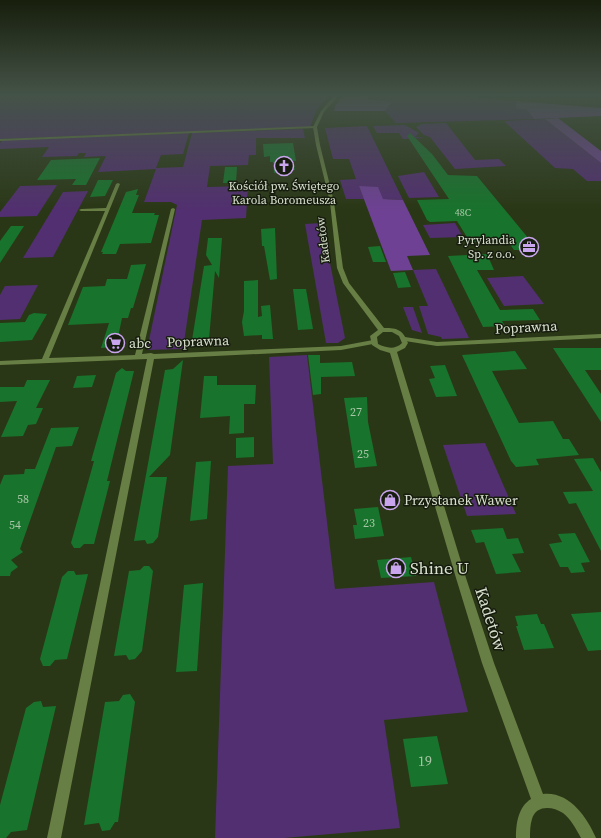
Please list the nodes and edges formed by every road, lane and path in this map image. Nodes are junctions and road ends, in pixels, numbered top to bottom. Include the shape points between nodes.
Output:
1 (168, 133) edge
2 (317, 133) edge
3 (0, 140) edge
4 (118, 184) dead end
5 (107, 209) junction
6 (173, 209) dead end
7 (81, 210) dead end
8 (382, 330) junction
9 (601, 336) edge
10 (405, 339) junction
11 (373, 342) junction
12 (393, 350) junction
13 (151, 355) junction
14 (138, 356) junction
15 (45, 360) junction
16 (0, 363) edge
17 (540, 802) junction
18 (54, 838) edge
19 (523, 838) edge
20 (589, 838) edge

1 - 3 street
2 - 8 street, Kadetów via 332,202 342,277
4 - 5 street
5 - 7 street
5 - 15 street
6 - 14 street
8 - 10 street via 393,330
8 - 11 street via 373,336
9 - 10 street, Poprawna via 437,344
10 - 12 street via 403,346
11 - 12 street via 379,348
11 - 13 street, Poprawna via 341,348
12 - 17 street, Kadetów via 488,663
13 - 14 street, Poprawna
13 - 18 street
14 - 15 street, Poprawna
15 - 16 street, Poprawna
17 - 19 street via 528,811 524,819
17 - 20 street via 558,803 567,809 576,817

